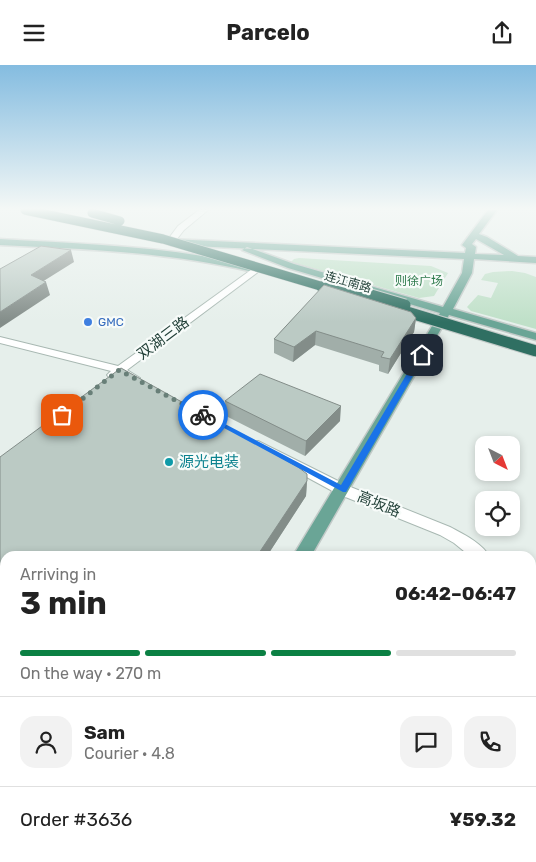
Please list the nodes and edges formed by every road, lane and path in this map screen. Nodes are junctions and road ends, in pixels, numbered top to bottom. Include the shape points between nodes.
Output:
1 (92, 247) edge
2 (190, 247) edge
3 (208, 247) edge
4 (241, 247) edge
5 (285, 247) edge
6 (467, 247) edge
7 (477, 247) edge
8 (498, 247) edge
9 (469, 256) junction
10 (532, 263) edge
11 (255, 270) junction
12 (445, 311) junction
13 (438, 324) junction
14 (536, 337) edge
15 (0, 340) edge
16 (536, 344) edge
17 (536, 351) edge
18 (536, 357) edge
19 (119, 370) junction
20 (146, 384) edge
21 (101, 385) edge
22 (250, 441) edge
23 (343, 489) junction
24 (305, 551) edge
25 (475, 551) edge

1 - 11 main road, 连江南路 via 198,257
2 - 17 highway, bridge
3 - 16 highway, bridge
4 - 12 main road, 连江南路 via 291,266
5 - 9 main road
6 - 9 main road
7 - 9 main road
8 - 10 main road via 500,251
9 - 10 main road
9 - 12 main road via 467,273
11 - 13 main road, 连江南路
11 - 19 street, 双湖三路
12 - 13 main road
12 - 14 main road, 连江南路
13 - 18 main road, 连江南路
13 - 23 main road
15 - 19 street
19 - 20 street
19 - 21 street, 双湖三路
22 - 23 street, 高坂路
23 - 24 main road
23 - 25 street, 高坂路 via 445,531

